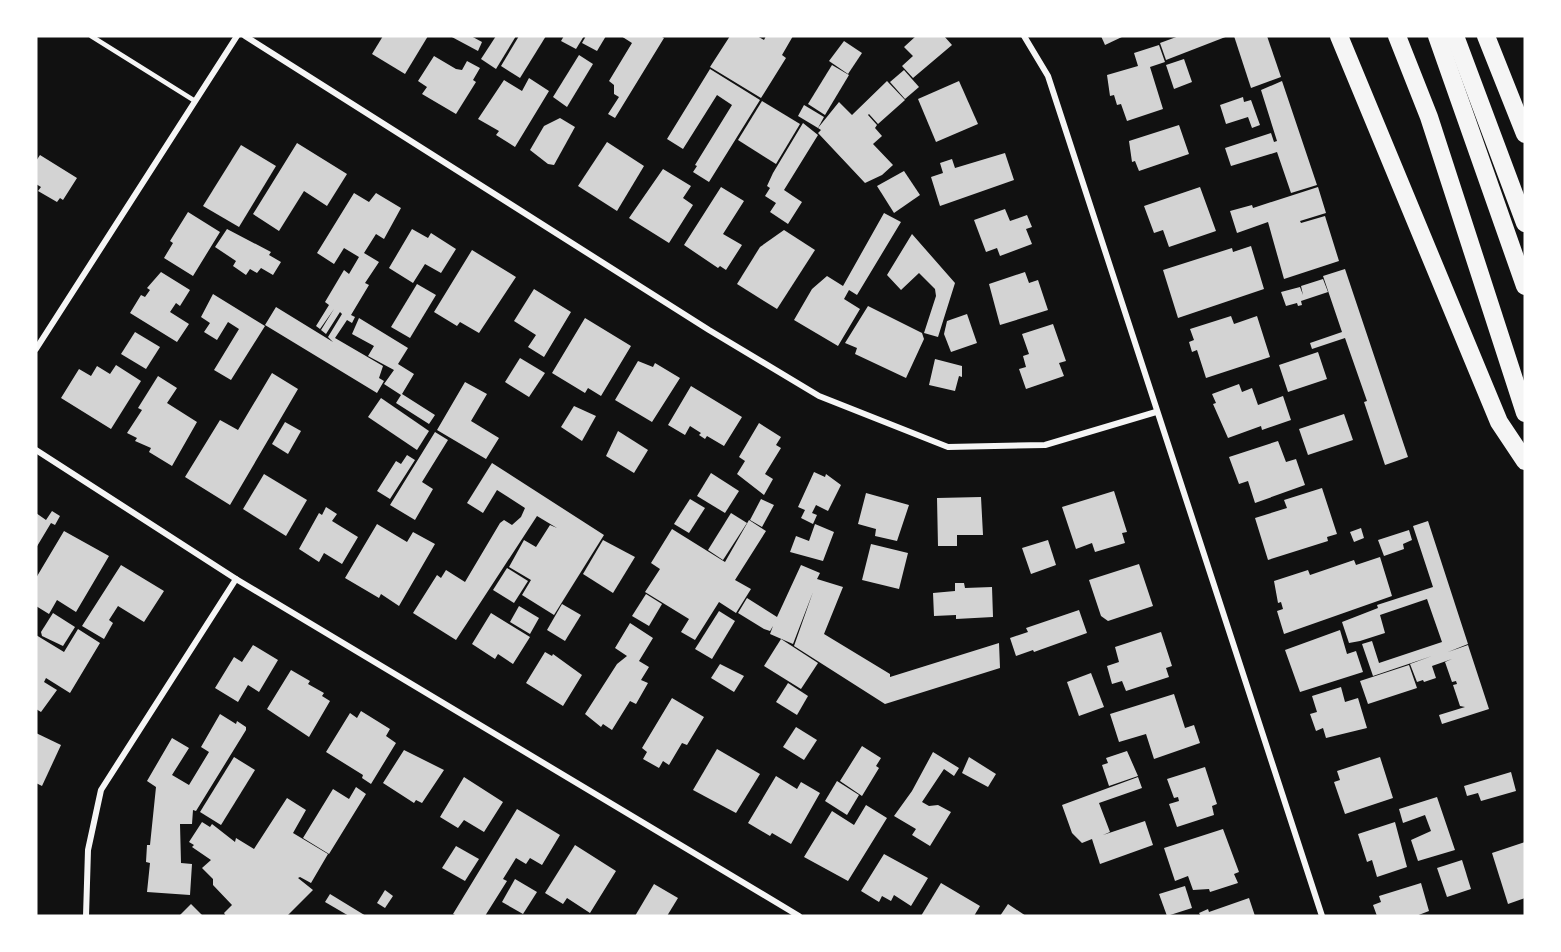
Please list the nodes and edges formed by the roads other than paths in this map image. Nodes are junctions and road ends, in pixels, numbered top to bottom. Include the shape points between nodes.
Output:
1 (92, 36) edge
2 (237, 36) edge
3 (245, 36) edge
4 (1024, 36) edge
5 (1339, 36) edge
6 (1397, 36) edge
7 (1437, 36) edge
8 (1455, 36) edge
9 (1486, 36) edge
10 (195, 101) junction
11 (1525, 134) edge
12 (1525, 223) edge
13 (1525, 286) edge
14 (36, 349) edge
15 (1156, 412) junction
16 (1525, 413) edge
17 (36, 450) edge
18 (1525, 460) edge
19 (236, 579) junction
20 (86, 916) edge
21 (799, 916) edge
22 (1322, 916) edge

1 - 10 lane
2 - 10 street
3 - 15 street via 819,396 948,447 1045,445
4 - 15 street via 1048,76
5 - 18 highway via 1499,422
6 - 16 highway via 1429,117
7 - 13 highway
8 - 12 highway
9 - 11 highway
10 - 14 street
15 - 22 street
17 - 19 street
19 - 20 street via 101,790 88,850
19 - 21 street

